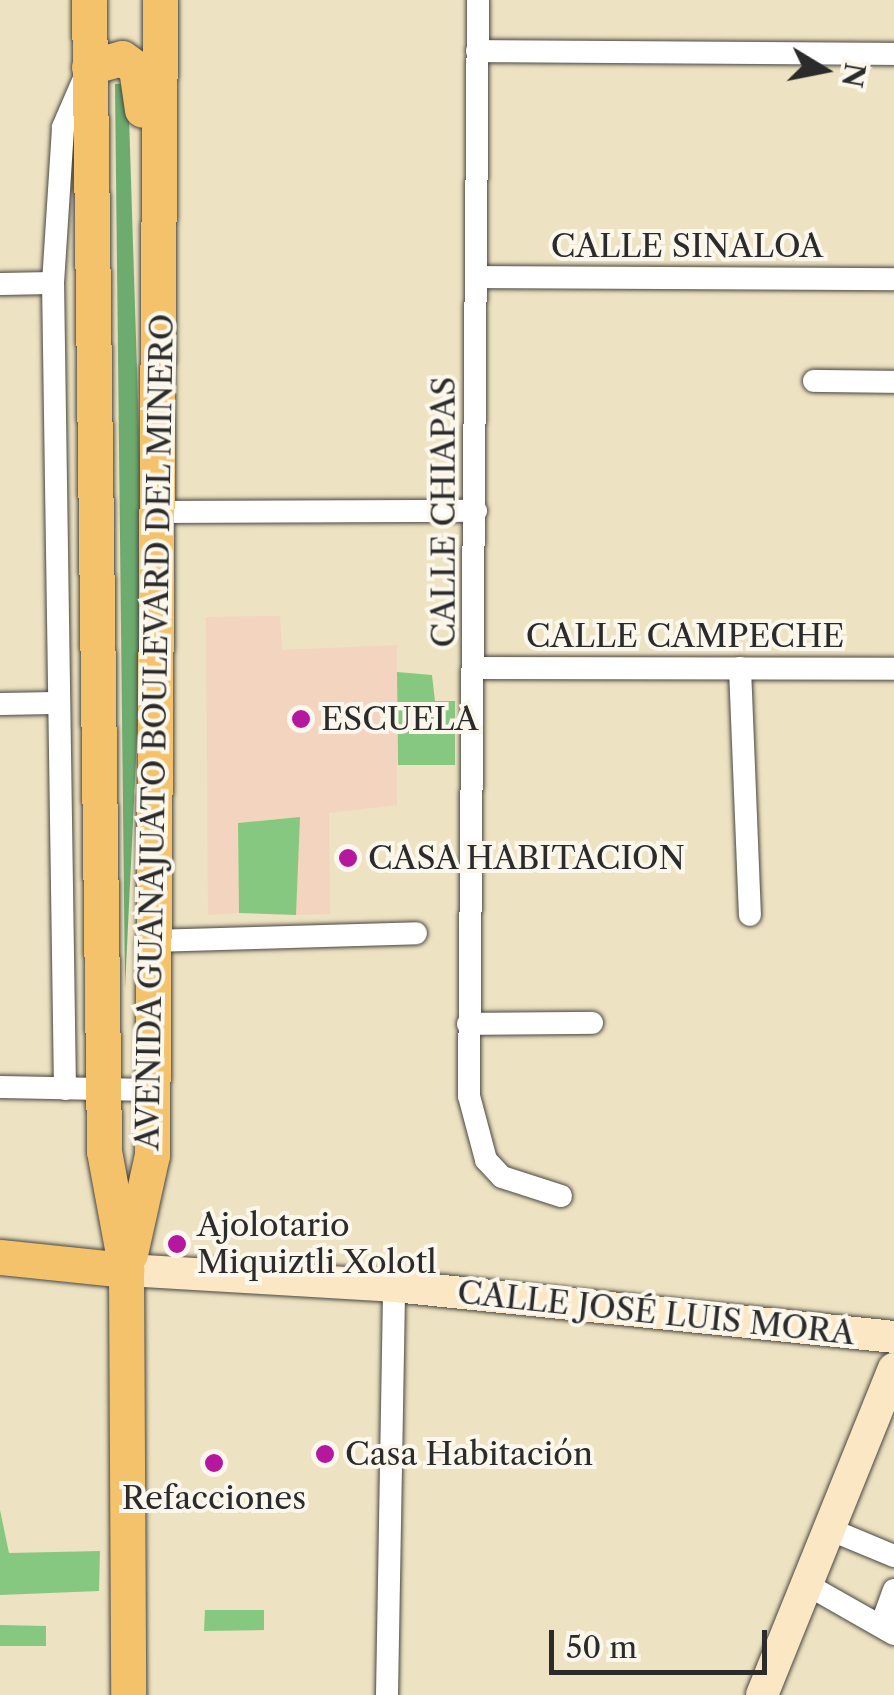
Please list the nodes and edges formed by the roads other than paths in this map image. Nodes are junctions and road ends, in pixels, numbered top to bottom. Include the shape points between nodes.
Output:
1 (89, 0) edge
2 (160, 0) edge
3 (478, 0) edge
4 (476, 52) junction
5 (894, 54) edge
6 (90, 67) junction
7 (479, 277) junction
8 (894, 280) edge
9 (54, 282) junction
10 (0, 284) edge
11 (814, 381) dead end
12 (894, 382) edge
13 (163, 459) junction
14 (476, 511) junction
15 (164, 512) junction
16 (476, 668) junction
17 (740, 668) junction
18 (894, 669) edge
19 (56, 703) junction
20 (0, 704) edge
21 (750, 916) dead end
22 (416, 933) dead end
23 (154, 940) junction
24 (592, 1023) dead end
25 (468, 1024) junction
26 (0, 1087) edge
27 (65, 1090) junction
28 (152, 1090) junction
29 (104, 1091) junction
30 (561, 1196) dead end
31 (0, 1257) edge
32 (126, 1270) junction
33 (394, 1286) junction
34 (894, 1337) edge
35 (894, 1369) edge
36 (830, 1529) junction
37 (894, 1556) edge
38 (806, 1584) junction
39 (894, 1590) edge
40 (889, 1627) edge
41 (128, 1695) edge
42 (387, 1695) edge
43 (762, 1695) edge

1 - 6 main road, AVENIDA GUANAJUATO BOULEVARD DEL MINERO
2 - 13 main road, AVENIDA GUANAJUATO BOULEVARD DEL MINERO
3 - 4 street, CALLE CHIAPAS
4 - 5 street
4 - 7 street, CALLE CHIAPAS
6 - 9 street via 63,127
6 - 13 main road via 122,58 142,80 145,344
6 - 29 main road, AVENIDA GUANAJUATO BOULEVARD DEL MINERO
7 - 8 street, CALLE SINALOA
7 - 14 street, CALLE CHIAPAS
9 - 10 street
9 - 19 street
11 - 12 street
13 - 15 main road, AVENIDA GUANAJUATO BOULEVARD DEL MINERO
14 - 15 street
14 - 16 street, CALLE CHIAPAS
15 - 23 main road, AVENIDA GUANAJUATO BOULEVARD DEL MINERO
16 - 17 street, CALLE CAMPECHE
16 - 25 street, CALLE CHIAPAS
17 - 18 street, CALLE CAMPECHE
17 - 21 street
19 - 20 street
19 - 27 street
22 - 23 street
23 - 28 main road, AVENIDA GUANAJUATO BOULEVARD DEL MINERO
24 - 25 street
25 - 30 street, CALLE CHIAPAS via 474,1134 486,1160 502,1177
26 - 27 street
27 - 29 street
28 - 29 street
28 - 32 main road, AVENIDA GUANAJUATO BOULEVARD DEL MINERO via 152,1155
29 - 32 main road, AVENIDA GUANAJUATO BOULEVARD DEL MINERO via 104,1151
31 - 32 main road, CALLE JOSÉ LUIS MORA
32 - 33 street, CALLE JOSÉ LUIS MORA
32 - 41 main road
33 - 34 street, CALLE JOSÉ LUIS MORA
33 - 42 street
35 - 36 street
36 - 37 street
36 - 38 street
38 - 40 street
38 - 43 street
39 - 40 street

